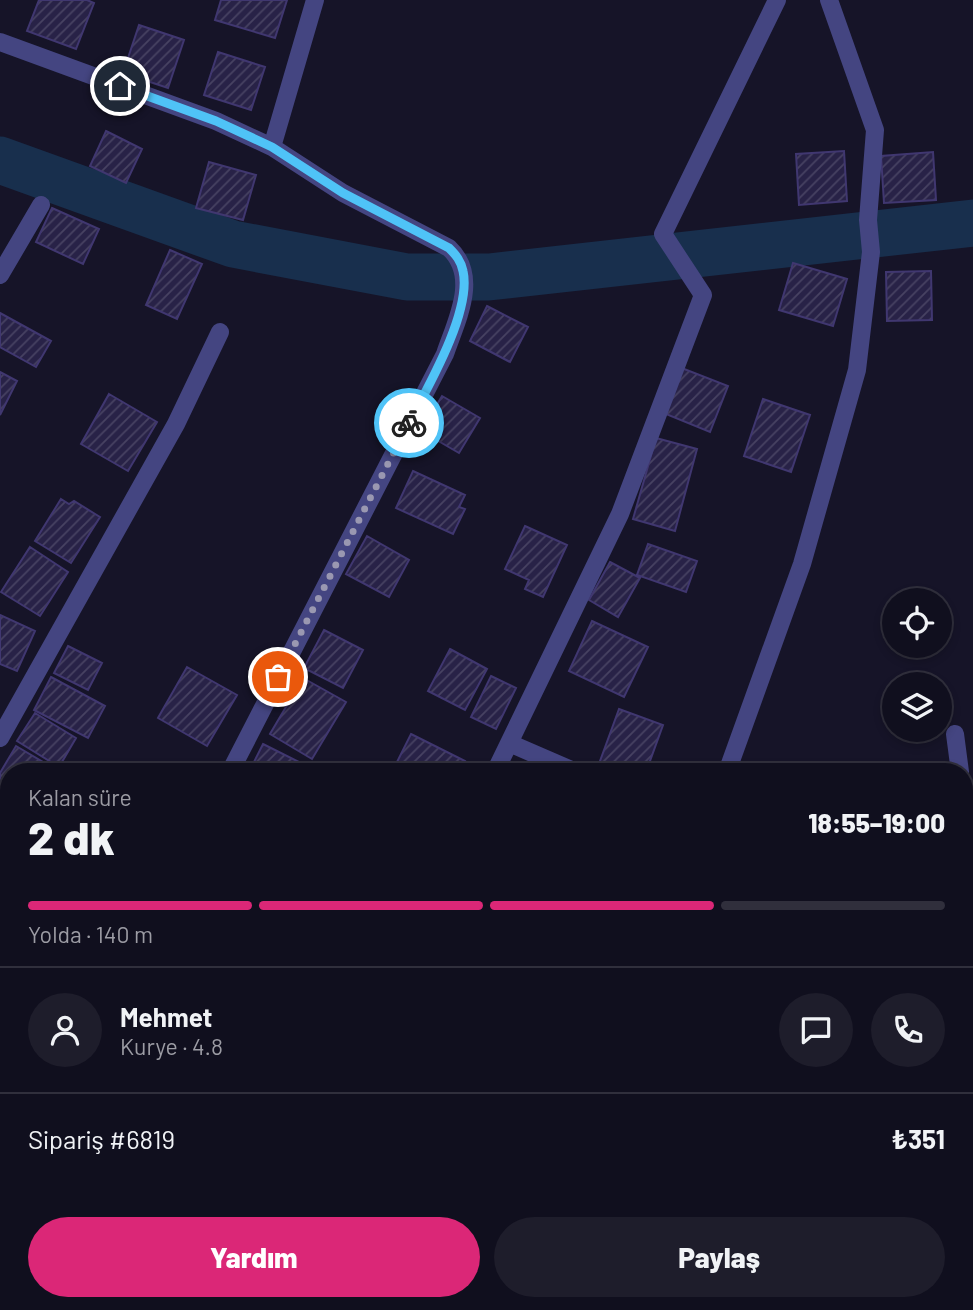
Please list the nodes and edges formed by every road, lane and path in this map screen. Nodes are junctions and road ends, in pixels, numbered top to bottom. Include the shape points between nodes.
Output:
1 (315, 0) edge
2 (777, 0) edge
3 (830, 0) edge
4 (0, 42) edge
5 (272, 147) junction
6 (41, 205) dead end
7 (0, 275) edge
8 (220, 332) dead end
9 (955, 734) dead end
10 (0, 738) edge
11 (509, 743) junction
12 (235, 763) edge
13 (499, 763) edge
14 (555, 763) edge
15 (730, 763) edge
16 (959, 763) edge

1 - 5 street
2 - 11 street via 663,234 704,295 620,514
3 - 15 street via 875,130 868,220 871,252 858,370 802,564
4 - 5 street via 216,121
5 - 12 street via 343,193 449,248 463,270 464,296 445,354
6 - 7 street
8 - 10 street via 176,424
9 - 16 street
11 - 13 street
11 - 14 street

